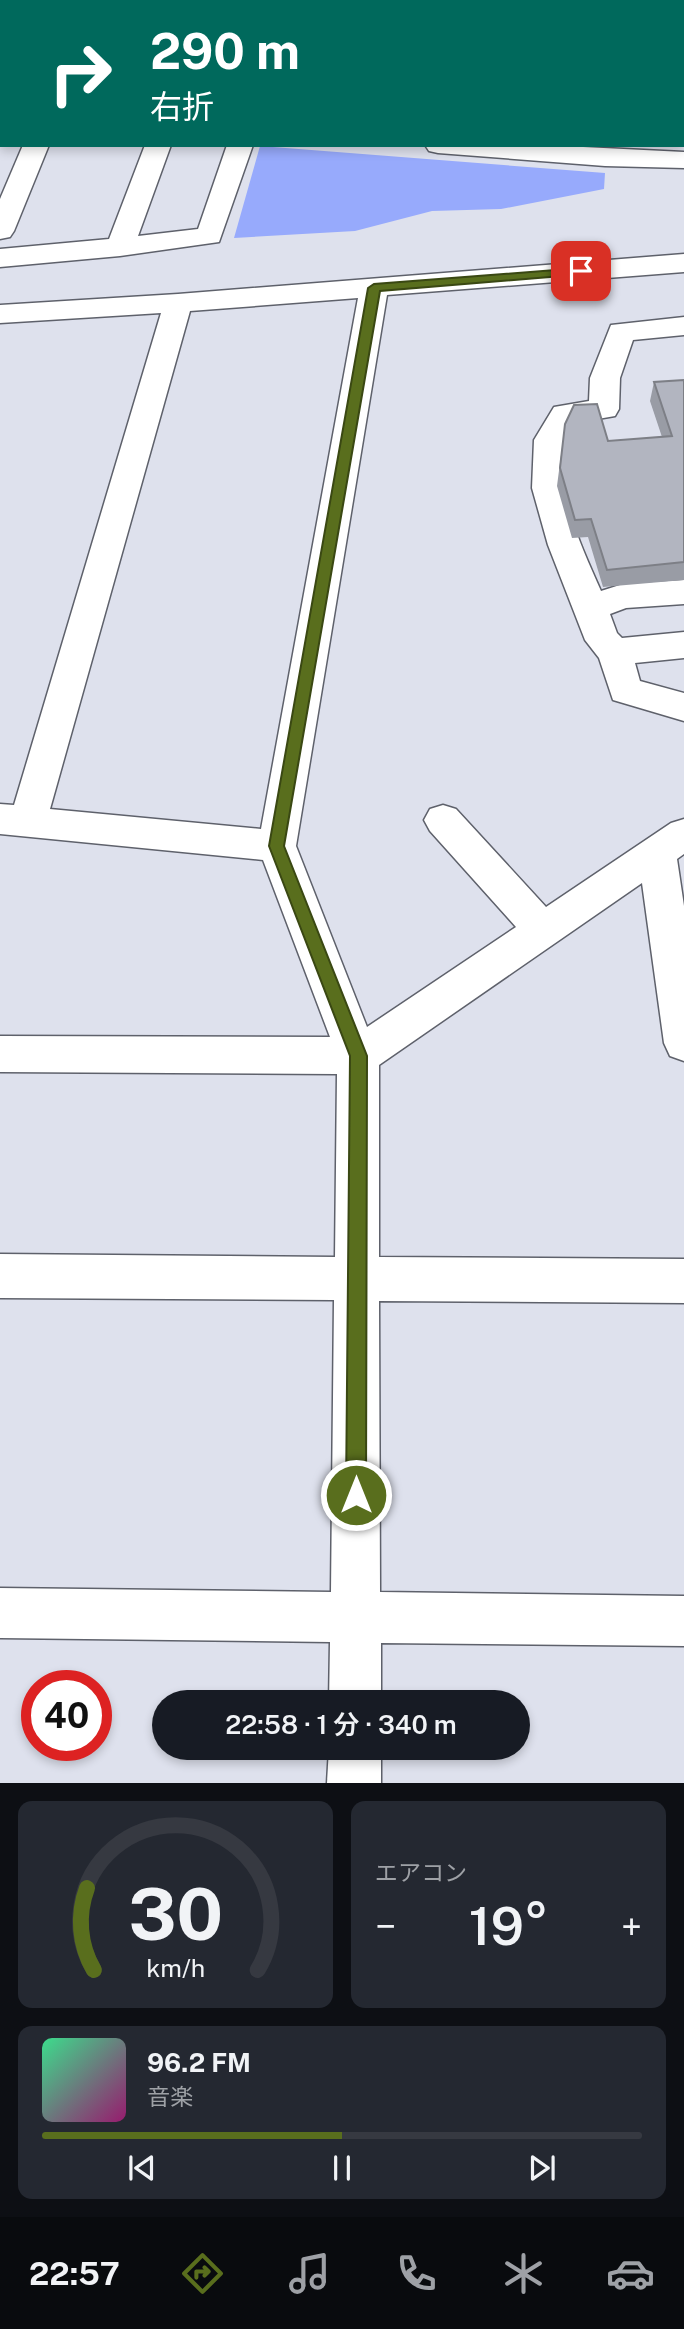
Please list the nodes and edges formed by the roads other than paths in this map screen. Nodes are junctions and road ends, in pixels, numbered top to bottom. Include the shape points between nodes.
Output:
1 (35, 147) edge
2 (158, 147) edge
3 (239, 147) edge
4 (486, 147) edge
5 (606, 151) edge
6 (684, 160) edge
7 (0, 231) edge
8 (120, 247) junction
9 (0, 258) edge
10 (684, 263) edge
11 (374, 288) junction
12 (178, 303) junction
13 (0, 314) edge
14 (684, 326) edge
15 (684, 592) edge
16 (591, 608) junction
17 (684, 645) edge
18 (615, 652) junction
19 (684, 707) edge
20 (443, 820) dead end
21 (14, 821) edge
22 (671, 843) edge
23 (276, 846) junction
24 (542, 930) junction
25 (684, 1043) edge
26 (0, 1054) edge
27 (358, 1056) junction
28 (0, 1276) edge
29 (356, 1279) junction
30 (684, 1281) edge
31 (0, 1613) edge
32 (355, 1620) junction
33 (684, 1621) edge
34 (355, 1690) edge
35 (355, 1760) edge
36 (354, 1783) edge

1 - 7 street
2 - 8 street
3 - 8 street via 209,236
4 - 5 street
5 - 6 street
8 - 9 street
10 - 11 street
11 - 12 street
11 - 23 street
12 - 13 street
12 - 21 street
14 - 16 street via 621,332 606,378 604,409 565,414 550,440 548,488 564,545
15 - 16 street via 623,596
16 - 18 street via 602,640
17 - 18 street
18 - 19 street via 625,690
20 - 24 street
21 - 23 street
22 - 24 street
22 - 25 street
23 - 27 street
24 - 27 street
26 - 27 street
27 - 29 street
28 - 29 street
29 - 30 street
29 - 32 street
31 - 32 street
32 - 33 street
32 - 34 street
35 - 36 street

